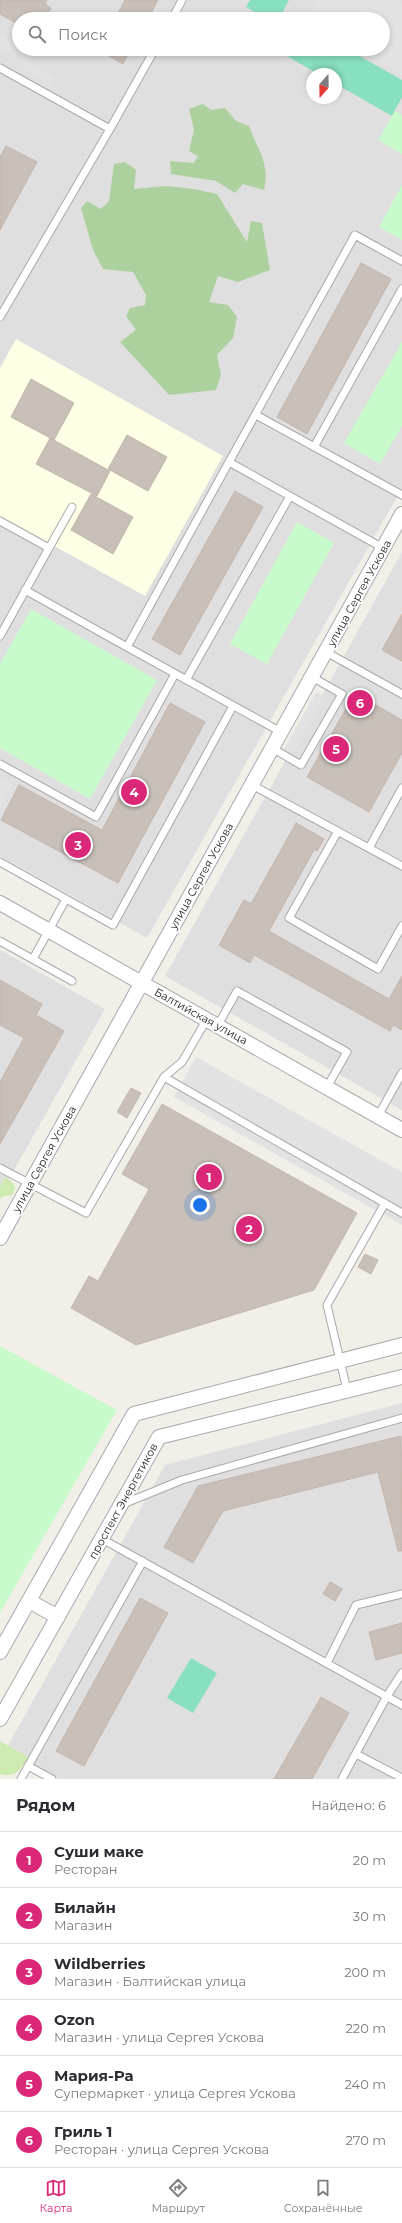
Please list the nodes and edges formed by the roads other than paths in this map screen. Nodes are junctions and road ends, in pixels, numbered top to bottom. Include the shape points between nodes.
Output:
1 (182, 0) edge
2 (176, 12) edge
3 (151, 56) edge
4 (0, 68) edge
5 (110, 130) junction
6 (402, 261) edge
7 (402, 289) edge
8 (0, 317) edge
9 (256, 415) junction
10 (314, 447) junction
11 (229, 462) junction
12 (402, 495) edge
13 (290, 496) junction
14 (72, 507) dead end
15 (402, 514) edge
16 (0, 521) edge
17 (49, 548) junction
18 (383, 548) junction
19 (25, 590) junction
20 (0, 636) edge
21 (127, 647) junction
22 (326, 652) junction
23 (175, 674) junction
24 (312, 677) junction
25 (186, 680) junction
26 (402, 694) edge
27 (234, 706) junction
28 (281, 732) junction
29 (272, 748) junction
30 (0, 764) edge
31 (252, 785) junction
32 (402, 788) edge
33 (338, 831) junction
34 (369, 848) junction
35 (0, 862) edge
36 (402, 866) edge
37 (66, 899) junction
38 (0, 903) edge
39 (402, 926) edge
40 (49, 930) junction
41 (0, 941) edge
42 (33, 959) junction
43 (72, 981) dead end
44 (142, 983) junction
45 (212, 1022) junction
46 (402, 1073) edge
47 (164, 1077) junction
48 (327, 1087) junction
49 (378, 1116) junction
50 (402, 1130) edge
51 (0, 1168) edge
52 (31, 1184) junction
53 (385, 1203) junction
54 (402, 1213) edge
55 (0, 1238) edge
56 (402, 1345) edge
57 (341, 1361) junction
58 (402, 1377) edge
59 (348, 1390) junction
60 (402, 1418) edge
61 (121, 1505) junction
62 (102, 1539) junction
63 (143, 1560) junction
64 (402, 1594) edge
65 (29, 1601) junction
66 (58, 1617) junction
67 (0, 1652) edge
68 (327, 1663) junction
69 (402, 1673) edge
70 (387, 1696) junction
71 (402, 1705) edge
72 (0, 1719) edge
73 (356, 1754) junction
74 (28, 1766) junction
75 (402, 1778) edge
76 (21, 1779) edge
77 (52, 1779) edge
78 (342, 1779) edge

1 - 2 lane
3 - 5 lane
4 - 5 lane
5 - 8 lane
6 - 9 lane via 355,235
7 - 10 lane
9 - 10 lane
9 - 11 lane
10 - 12 lane
11 - 13 lane
11 - 21 lane
13 - 18 lane
13 - 25 lane
14 - 17 lane
15 - 18 street, улица Сергея Ускова
16 - 17 lane
17 - 19 lane
18 - 22 street, улица Сергея Ускова
19 - 20 lane
19 - 21 lane
21 - 23 lane
22 - 24 street, улица Сергея Ускова
22 - 26 lane
23 - 25 lane
23 - 30 lane via 96,817
24 - 28 street, улица Сергея Ускова
24 - 29 lane via 342,694 301,765
25 - 27 lane
27 - 28 lane
27 - 37 lane via 113,925
28 - 29 street, улица Сергея Ускова
29 - 31 street, улица Сергея Ускова
31 - 33 lane
31 - 44 street, улица Сергея Ускова
32 - 34 lane
33 - 34 lane
33 - 39 lane via 289,918 378,968
34 - 36 lane
35 - 37 lane
37 - 40 lane
38 - 40 street, Балтийская улица
40 - 42 lane
40 - 44 street, Балтийская улица
41 - 42 lane
42 - 43 lane
44 - 45 street, Балтийская улица
44 - 52 street, улица Сергея Ускова
45 - 47 lane via 182,1062
45 - 48 street, Балтийская улица
45 - 48 lane via 237,991 347,1052
46 - 49 lane
47 - 52 lane via 86,1213
47 - 53 lane
48 - 49 street, Балтийская улица
49 - 50 street, Балтийская улица
51 - 52 lane
52 - 55 street, улица Сергея Ускова
53 - 54 lane
53 - 57 lane via 327,1305
56 - 57 street
57 - 59 lane
57 - 65 street via 134,1414
58 - 59 street, проспект Энергетиков
59 - 61 street, проспект Энергетиков via 159,1437
60 - 61 lane via 182,1480
61 - 62 street, проспект Энергетиков
62 - 63 lane
62 - 66 street, проспект Энергетиков
63 - 68 lane
63 - 74 lane
64 - 68 lane via 356,1605
65 - 66 street
65 - 67 street
66 - 72 street, проспект Энергетиков
68 - 70 lane
69 - 70 lane
70 - 71 lane
70 - 73 lane
73 - 75 lane
73 - 78 lane
74 - 76 lane
74 - 77 lane

